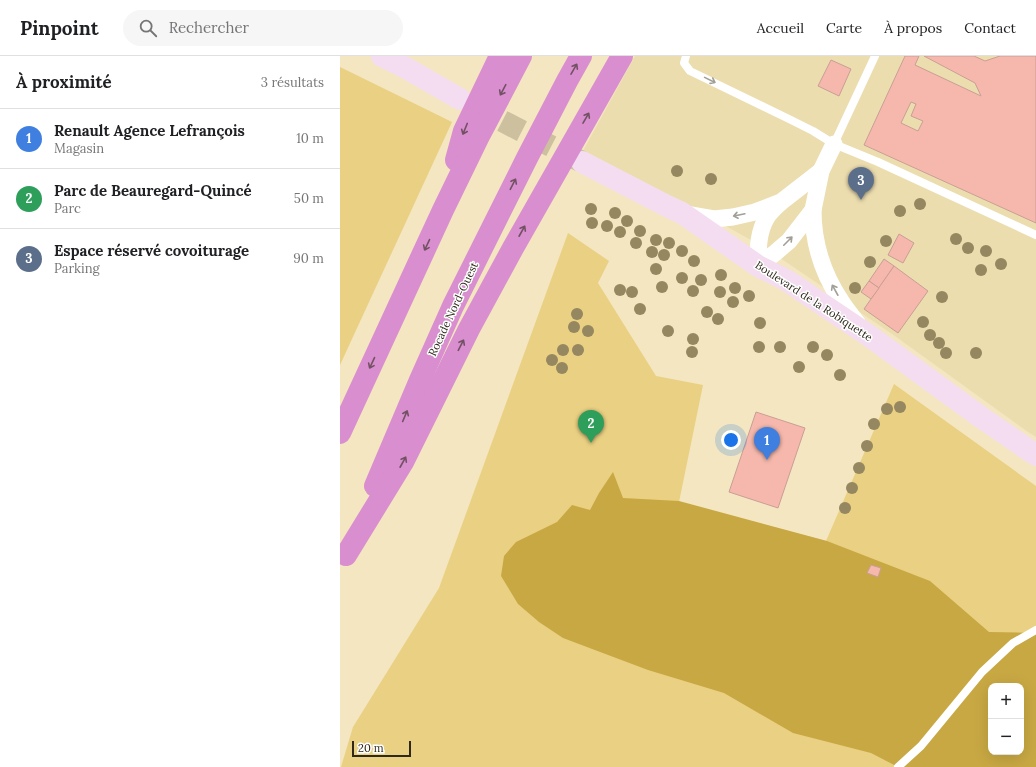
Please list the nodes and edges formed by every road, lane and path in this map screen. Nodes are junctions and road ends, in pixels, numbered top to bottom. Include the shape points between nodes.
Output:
1 (382, 56) edge
2 (500, 56) edge
3 (521, 56) edge
4 (581, 56) edge
5 (622, 56) edge
6 (686, 56) edge
7 (875, 56) edge
8 (460, 99) tunnel mouth
9 (834, 144) junction
10 (582, 162) tunnel mouth
11 (821, 171) junction
12 (781, 202) junction
13 (443, 210) junction
14 (813, 210) junction
15 (682, 213) junction
16 (1036, 235) edge
17 (758, 266) junction
18 (865, 334) junction
19 (340, 433) edge
20 (1036, 455) edge
21 (343, 562) edge
22 (1036, 630) edge
23 (898, 767) edge

1 - 8 main road
2 -> 13 highway via 464,131
3 -> 13 highway
21 -> 4 highway, Rocade Nord-Ouest via 453,306
21 -> 5 highway via 403,462 513,248
6 -> 9 lane via 684,63 690,71 813,131
7 - 9 lane
9 - 11 street
9 - 16 lane
10 - 15 main road, Boulevard de la Robiquette
11 - 12 street
11 - 14 street
12 -> 15 street via 733,217 714,218
12 - 17 street via 768,215 762,228 758,243
13 -> 19 highway
17 -> 14 street via 789,241
18 -> 14 street via 841,302 830,282 816,242
15 - 17 main road, Boulevard de la Robiquette
17 - 18 main road, Boulevard de la Robiquette via 786,280
18 - 20 main road, Boulevard de la Robiquette
22 - 23 lane via 1013,643 982,672 921,746

